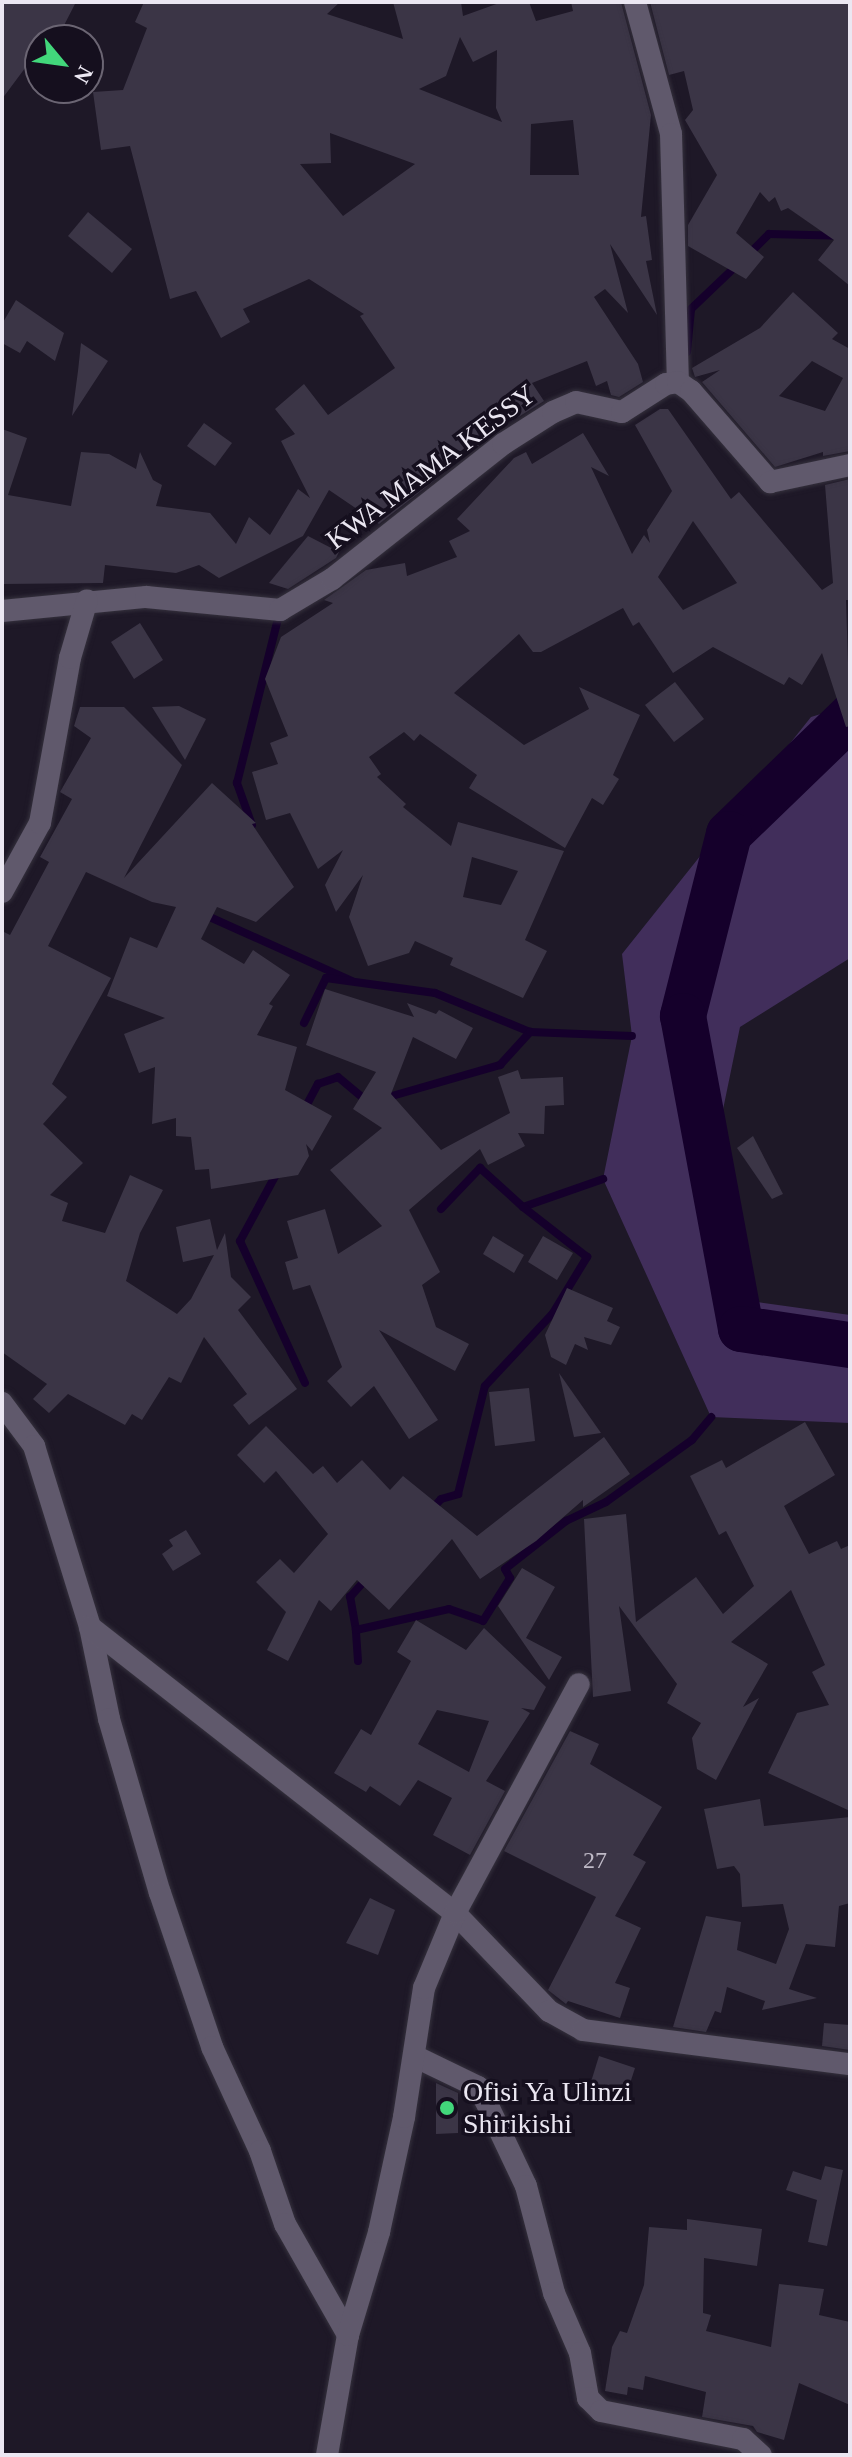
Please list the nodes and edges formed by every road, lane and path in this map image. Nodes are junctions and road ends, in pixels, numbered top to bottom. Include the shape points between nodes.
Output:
1 (635, 2) edge
2 (678, 382) junction
3 (850, 465) edge
4 (87, 600) junction
5 (2, 611) edge
6 (2, 892) edge
7 (2, 1403) edge
8 (90, 1627) junction
9 (579, 1684) dead end
10 (455, 1913) junction
11 (414, 2056) junction
12 (850, 2064) edge
13 (348, 2335) junction
14 (327, 2455) edge
15 (761, 2455) edge

1 - 2 street via 671,134
2 - 3 street via 770,482
2 - 4 street, KWA MAMA KESSY via 622,412 576,402 553,412 503,444 332,579 280,610 146,597
4 - 5 street, KWA MAMA KESSY
4 - 6 street via 70,658 40,823
7 - 8 street via 34,1446
8 - 10 street
8 - 13 street via 113,1734 212,2047 260,2151 285,2224
9 - 10 street
10 - 11 street via 424,1988
10 - 12 street via 515,1981 549,2011 583,2030
11 - 13 street via 379,2232
11 - 15 street via 478,2087 489,2108 526,2186 554,2293 580,2353 588,2398 601,2411 743,2439
13 - 14 street

